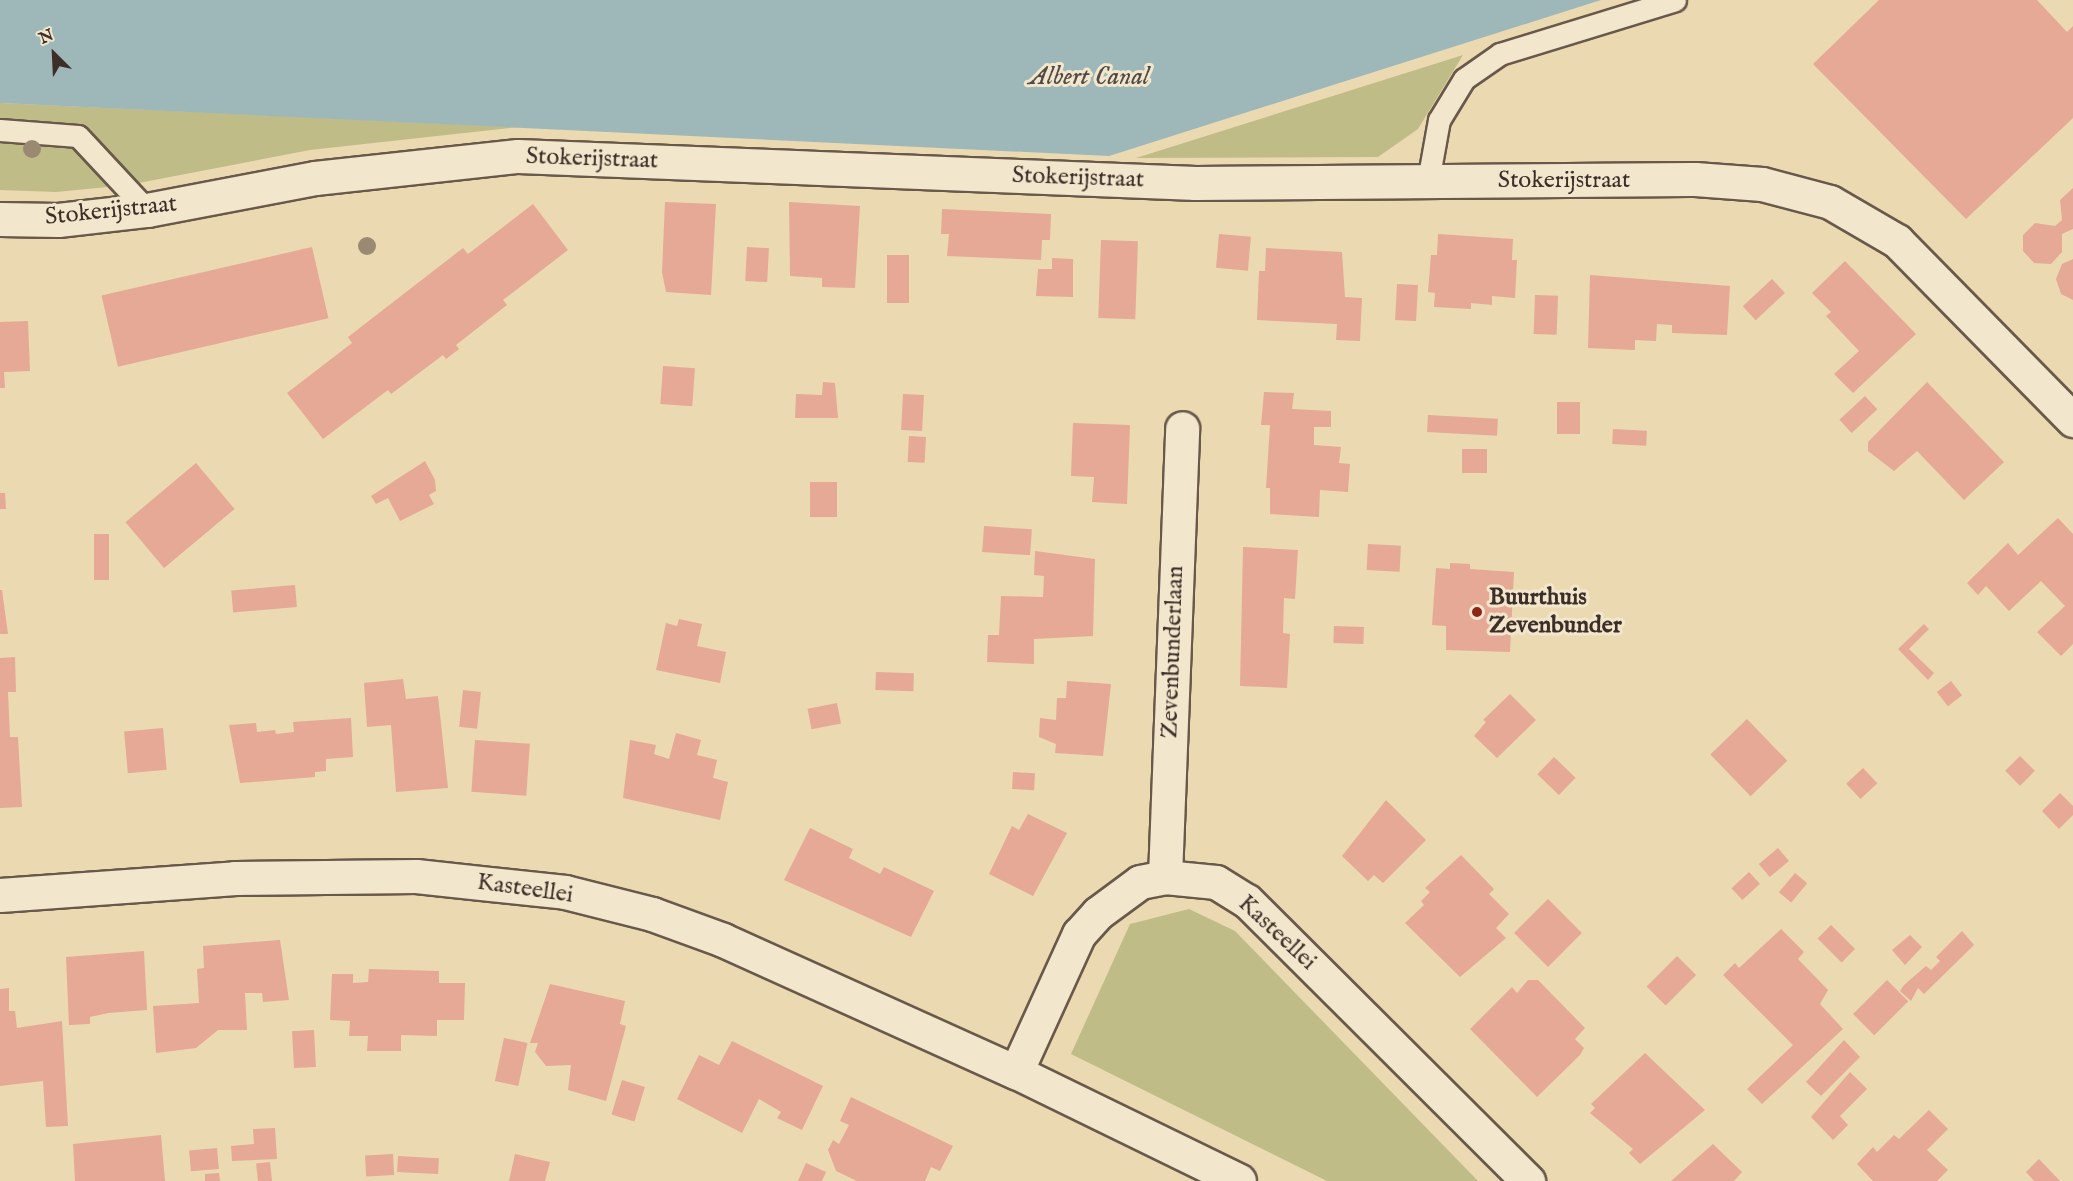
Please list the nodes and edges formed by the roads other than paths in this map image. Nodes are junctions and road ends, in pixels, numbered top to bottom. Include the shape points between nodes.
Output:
1 (1675, 0) edge
2 (0, 130) edge
3 (1428, 181) junction
4 (147, 210) junction
5 (0, 219) edge
6 (2073, 420) edge
7 (1182, 428) dead end
8 (1165, 877) junction
9 (0, 895) edge
10 (1016, 1072) junction
11 (1239, 1181) edge
12 (1528, 1181) edge

1 - 3 lane via 1500,54 1464,79 1439,120
2 - 4 lane via 78,136
3 - 4 street, Stokerijstraat via 1195,183 518,156 327,176
3 - 6 street, Stokerijstraat via 1706,180 1762,184 1830,202 1897,241
4 - 5 street, Stokerijstraat via 58,220
7 - 8 street, Zevenbunderlaan
8 - 10 street, Kasteellei via 1140,882 1079,934
8 - 12 street, Kasteellei via 1216,882 1246,901
9 - 10 street, Kasteellei via 236,878 416,876 565,892 652,914 723,940
10 - 11 street, Kasteellei

